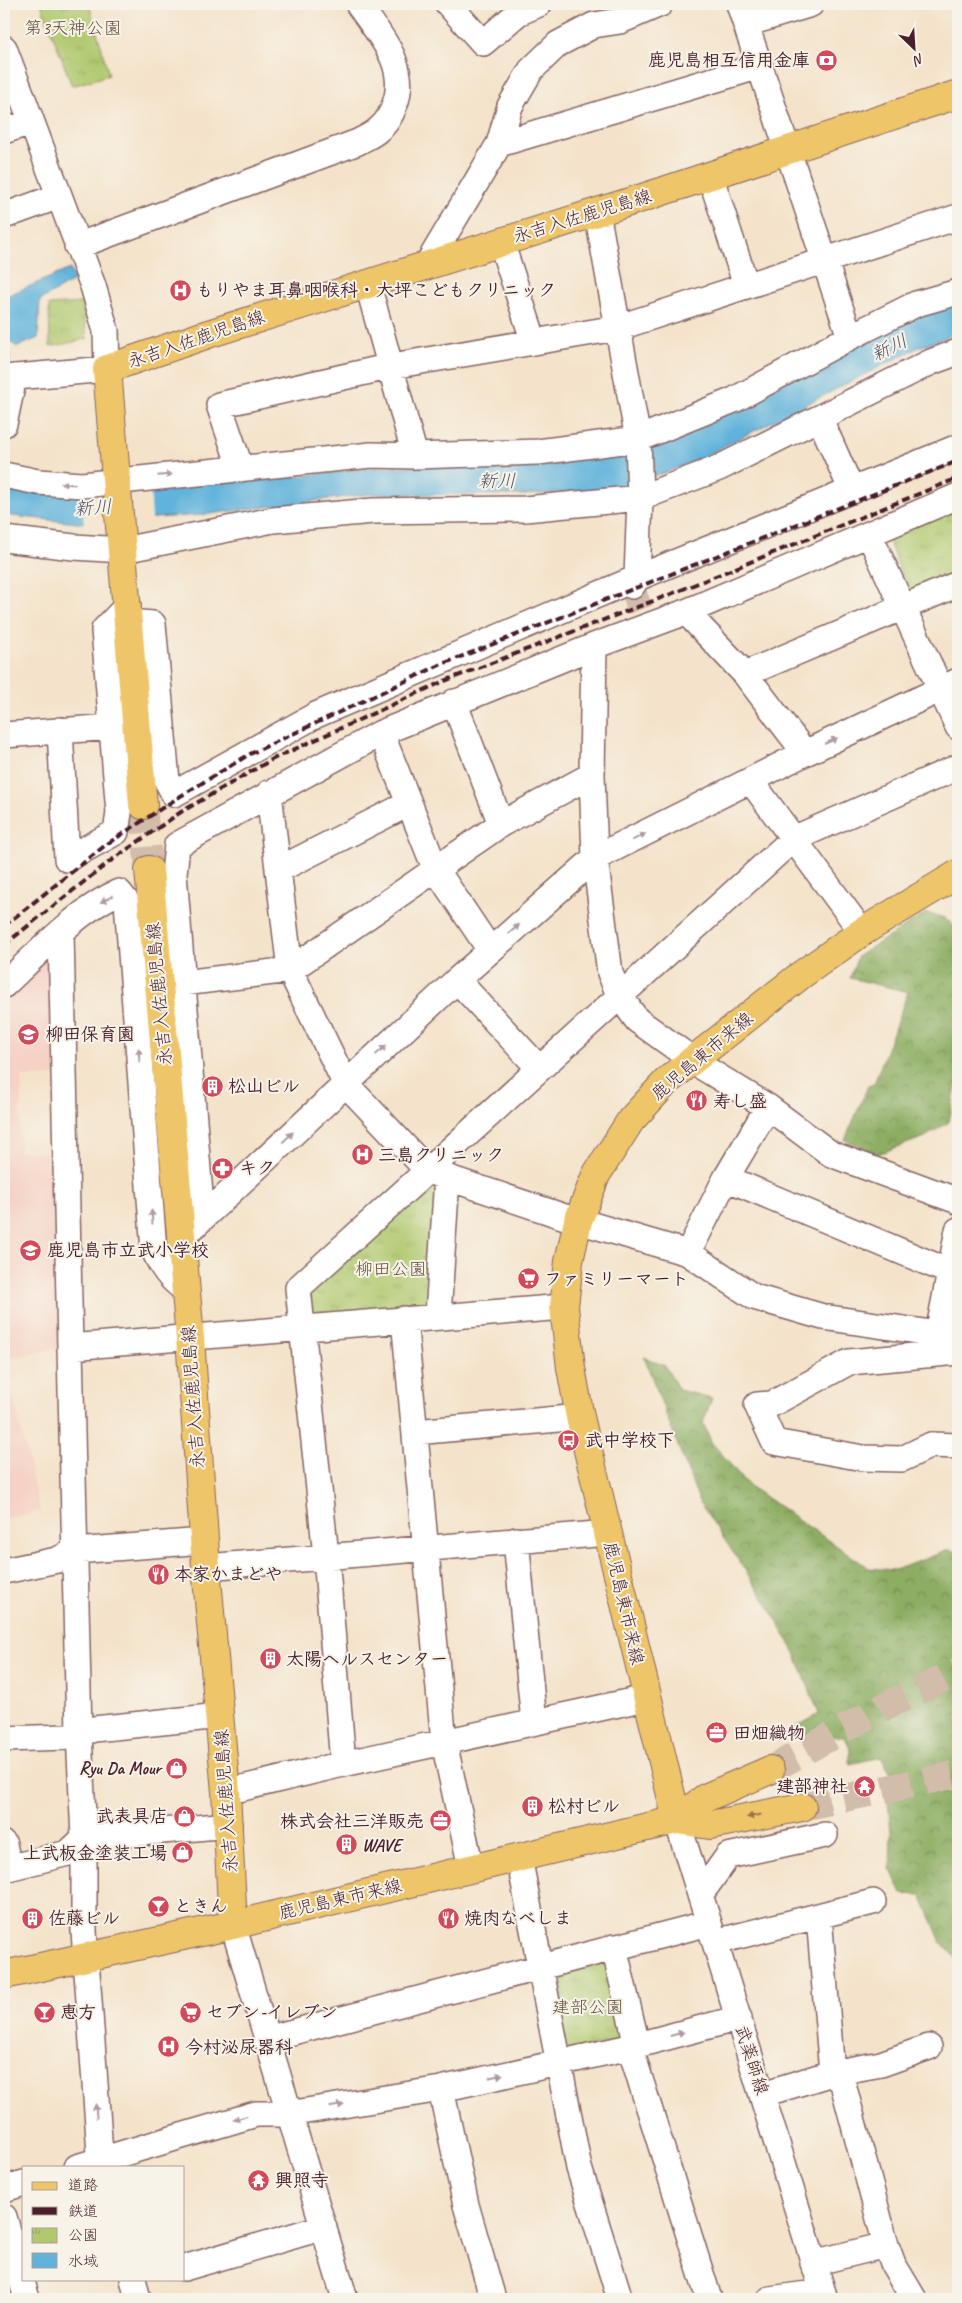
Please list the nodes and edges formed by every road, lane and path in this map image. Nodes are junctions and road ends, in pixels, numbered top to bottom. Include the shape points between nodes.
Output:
1 (358, 4) edge
2 (448, 4) edge
3 (539, 4) edge
4 (660, 4) edge
5 (811, 4) edge
6 (615, 12) edge
7 (742, 14) edge
8 (4, 48) edge
9 (760, 66) junction
10 (958, 94) edge
11 (31, 122) junction
12 (4, 131) edge
13 (499, 144) junction
14 (788, 150) junction
15 (710, 175) junction
16 (59, 196) junction
17 (597, 212) junction
18 (4, 216) edge
19 (958, 217) edge
20 (500, 242) junction
21 (77, 246) junction
22 (824, 262) junction
23 (427, 265) junction
24 (368, 285) junction
25 (746, 285) junction
26 (958, 292) edge
27 (618, 328) junction
28 (850, 337) junction
29 (534, 342) junction
30 (958, 352) edge
31 (392, 366) junction
32 (107, 369) junction
33 (9, 377) edge
34 (820, 419) junction
35 (4, 424) edge
36 (638, 438) junction
37 (958, 447) edge
38 (415, 456) junction
39 (241, 469) junction
40 (4, 475) edge
41 (116, 480) junction
42 (852, 491) junction
43 (958, 496) edge
44 (640, 498) junction
45 (869, 534) junction
46 (4, 539) edge
47 (122, 550) junction
48 (635, 582) junction
49 (958, 584) edge
50 (904, 608) junction
51 (686, 612) junction
52 (128, 613) junction
53 (594, 646) junction
54 (745, 674) junction
55 (950, 684) edge
56 (454, 702) junction
57 (112, 727) junction
58 (958, 727) edge
59 (60, 730) junction
60 (381, 733) junction
61 (4, 735) edge
62 (805, 753) junction
63 (958, 767) edge
64 (592, 775) junction
65 (751, 781) junction
66 (269, 793) junction
67 (143, 804) tunnel mouth
68 (408, 804) junction
69 (501, 824) junction
70 (794, 839) junction
71 (595, 858) junction
72 (435, 868) junction
73 (149, 870) tunnel mouth
74 (278, 870) junction
75 (958, 874) edge
76 (862, 932) junction
77 (61, 933) junction
78 (490, 950) junction
79 (290, 970) junction
80 (457, 980) junction
81 (183, 983) junction
82 (4, 985) edge
83 (619, 995) junction
84 (693, 1060) junction
85 (539, 1068) junction
86 (345, 1083) junction
87 (768, 1107) junction
88 (438, 1174) junction
89 (726, 1178) junction
90 (958, 1202) edge
91 (202, 1219) junction
92 (578, 1221) junction
93 (958, 1230) edge
94 (180, 1238) junction
95 (688, 1253) junction
96 (950, 1272) junction
97 (184, 1289) junction
98 (564, 1307) junction
99 (438, 1316) junction
100 (404, 1319) junction
101 (301, 1327) junction
102 (948, 1333) edge
103 (190, 1338) junction
104 (70, 1347) junction
105 (958, 1352) edge
106 (580, 1417) junction
107 (415, 1432) junction
108 (958, 1446) edge
109 (608, 1533) junction
110 (516, 1540) junction
111 (425, 1549) junction
112 (75, 1551) junction
113 (205, 1554) junction
114 (326, 1556) junction
115 (4, 1572) edge
116 (646, 1698) junction
117 (220, 1716) junction
118 (534, 1722) junction
119 (79, 1733) junction
120 (4, 1739) edge
121 (444, 1742) junction
122 (343, 1764) junction
123 (770, 1770) tunnel mouth
124 (226, 1792) junction
125 (802, 1807) tunnel mouth
126 (677, 1820) junction
127 (228, 1824) junction
128 (825, 1835) dead end
129 (84, 1838) junction
130 (519, 1857) junction
131 (6, 1860) edge
132 (471, 1868) junction
133 (700, 1895) junction
134 (873, 1902) dead end
135 (820, 1916) junction
136 (233, 1925) junction
137 (712, 1932) junction
138 (614, 1947) junction
139 (86, 1955) junction
140 (539, 1967) junction
141 (4, 1975) edge
142 (739, 2018) junction
143 (266, 2039) junction
144 (634, 2046) junction
145 (929, 2047) dead end
146 (558, 2062) junction
147 (832, 2073) junction
148 (441, 2089) junction
149 (763, 2094) junction
150 (288, 2114) junction
151 (93, 2164) edge
152 (22, 2184) edge
153 (4, 2189) edge
154 (4, 2217) edge
155 (324, 2227) junction
156 (886, 2245) junction
157 (813, 2263) junction
158 (185, 2268) edge
159 (824, 2296) edge
160 (27, 2299) edge
161 (345, 2299) edge
162 (493, 2299) edge
163 (620, 2299) edge
164 (709, 2299) edge
165 (770, 2299) edge
166 (914, 2299) edge

1 - 21 street via 393,56 399,74 399,93 392,113 379,130 358,142
2 - 3 street via 483,43 518,13
4 - 6 street
5 - 7 street
6 - 13 street via 558,44 532,70 510,106
7 - 9 street
8 - 11 street
9 - 13 street
9 - 14 street
10 - 14 main road, 永吉入佐鹿児島線
11 - 12 street
11 - 16 street
13 - 23 street
14 - 15 main road, 永吉入佐鹿児島線
14 - 22 street
15 - 17 main road, 永吉入佐鹿児島線
15 - 25 street
16 - 18 street
16 - 21 street
17 - 20 main road, 永吉入佐鹿児島線
17 - 27 street
19 - 22 street
20 - 23 main road, 永吉入佐鹿児島線
20 - 29 street
21 - 32 street via 104,326
22 - 25 street
22 - 28 street
23 - 24 main road, 永吉入佐鹿児島線
24 - 31 street
24 - 32 main road, 永吉入佐鹿児島線
25 - 27 street
26 - 28 street via 916,304
27 - 29 street
27 - 36 street
28 - 36 street via 734,400
29 - 31 street
30 - 34 street via 931,362
31 - 38 street
31 - 39 street via 219,406
32 - 33 street
32 - 41 main road, 永吉入佐鹿児島線
33 - 35 street
34 - 42 street
34 - 44 street via 719,468
36 - 38 street via 538,452
36 - 44 street
37 - 42 street
38 - 39 street via 371,455
41 -> 39 street
41 -> 40 street via 73,484 38,482
41 - 47 main road, 永吉入佐鹿児島線
42 - 48 street
43 - 45 street
44 - 47 street via 525,509 373,511 273,520
44 - 48 street
45 - 50 street
45 - 51 street
46 - 47 street
47 - 52 main road, 永吉入佐鹿児島線
48 - 52 street via 316,715 174,794 167,781 154,624
49 - 50 street
50 - 54 street
50 - 55 street
51 - 53 street via 643,620
51 - 54 street
52 - 57 street via 104,630
52 - 67 main road, 永吉入佐鹿児島線
53 - 56 street
53 - 64 street
54 - 62 street
55 - 58 street
62 -> 55 street
56 - 60 street
56 - 69 street
57 - 59 street
57 - 59 street via 119,813 116,832 66,859
59 - 61 street
60 - 66 street
60 - 68 street
62 - 65 street
63 - 70 street
64 - 69 street
64 - 71 street
65 - 70 street
71 -> 65 street
66 - 74 street
66 - 81 street via 177,845 174,874
68 - 72 street
68 - 74 street
69 - 72 street
70 - 76 street
70 - 83 street
78 -> 71 street
71 - 83 street via 610,973
72 - 78 street
72 - 79 street
73 - 94 main road, 永吉入佐鹿児島線
74 - 79 street
75 - 76 main road, 鹿児島東市来線
76 - 84 main road, 鹿児島東市来線 via 801,975
77 - 82 street
97 -> 77 street via 162,1269 154,1250 127,902 119,892 105,898
77 - 104 street
78 - 80 street
79 - 81 street
79 - 86 street
80 - 85 street
86 -> 80 street
81 - 91 street
83 - 84 street via 637,1020
83 - 85 street
84 - 87 street
84 - 92 main road, 鹿児島東市来線 via 667,1081 631,1120 596,1174
85 - 88 street
86 - 88 street
91 -> 86 street
87 - 89 street
87 - 90 street via 831,1154
88 - 92 street
88 - 99 street
88 - 101 street via 298,1288
89 - 95 street
89 - 96 street
91 - 94 street
92 - 95 street
92 - 98 main road, 鹿児島東市来線 via 568,1261
93 - 96 street
94 - 97 main road, 永吉入佐鹿児島線
95 - 102 street via 754,1297 823,1317
96 - 102 street
97 - 103 main road, 永吉入佐鹿児島線
98 - 99 street
98 - 106 main road, 鹿児島東市来線
99 - 100 street
100 - 101 street
100 - 107 street
101 - 103 street
101 - 114 street
103 - 104 street
103 - 113 main road, 永吉入佐鹿児島線
104 - 112 street
105 - 108 street via 849,1362 772,1404 757,1405 774,1442 863,1458 902,1459 931,1445
106 - 107 street
106 - 109 main road, 鹿児島東市来線
107 - 111 street
109 - 110 street
109 - 116 main road, 鹿児島東市来線
110 - 111 street
110 - 118 street
111 - 114 street
111 - 121 street
112 - 113 street
112 - 115 street via 57,1560
112 - 119 street
113 - 114 street
113 - 117 main road, 永吉入佐鹿児島線
114 - 122 street
116 - 118 street
116 - 126 main road, 鹿児島東市来線
117 - 119 street
117 - 124 main road, 永吉入佐鹿児島線
118 - 121 street
119 - 120 street via 68,1737
119 - 129 street
121 - 122 street
121 - 132 street
122 - 124 street
123 - 126 main road via 705,1798
124 - 127 main road, 永吉入佐鹿児島線
125 -> 126 main road via 710,1825
126 - 130 main road, 鹿児島東市来線
126 - 133 street, 武薬師線
127 - 129 street
127 - 136 main road, 永吉入佐鹿児島線
128 - 133 street via 728,1856
129 - 131 street via 68,1853
129 - 139 street
130 - 132 main road, 鹿児島東市来線
130 - 140 street
132 - 136 main road, 鹿児島東市来線
133 - 137 street, 武薬師線
134 - 135 street
135 - 137 street
135 - 147 street
136 - 139 main road, 鹿児島東市来線
136 - 143 street
137 - 138 street
137 - 142 street, 武薬師線
138 - 140 street
138 - 144 street
139 - 141 main road, 鹿児島東市来線
151 -> 139 street
140 - 143 street
140 - 146 street
144 -> 142 street
142 - 149 street, 武薬師線
143 - 150 street
144 - 146 street
144 - 164 street
145 - 147 street via 881,2064
148 -> 146 street
146 - 163 street via 579,2168
147 - 149 street
147 - 156 street via 843,2084
150 -> 148 street
148 - 162 street via 466,2205
149 - 157 street, 武薬師線
150 -> 151 street via 256,2114
150 - 155 street
152 - 153 street
154 - 160 street
155 - 158 street
155 - 161 street
156 - 157 street
156 - 166 street via 893,2264
157 - 159 street, 武薬師線
159 - 165 street

